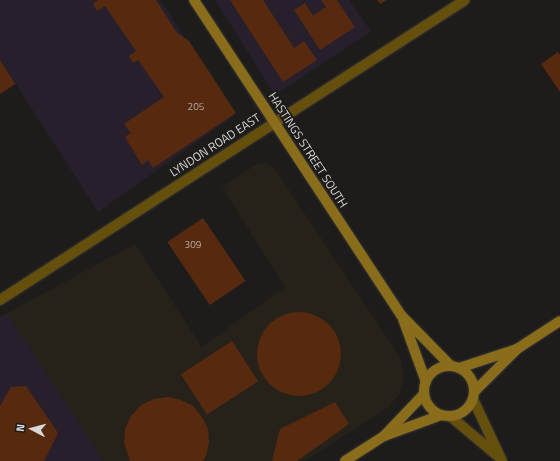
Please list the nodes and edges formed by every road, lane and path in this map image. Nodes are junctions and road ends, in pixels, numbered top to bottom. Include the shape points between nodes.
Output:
1 (194, 0) edge
2 (465, 0) edge
3 (274, 123) junction
4 (0, 300) edge
5 (401, 315) junction
6 (560, 321) edge
7 (517, 349) junction
8 (455, 367) junction
9 (426, 382) junction
10 (424, 394) junction
11 (474, 396) junction
12 (446, 416) junction
13 (384, 436) junction
14 (501, 460) edge
15 (345, 461) edge

1 - 3 main road, HASTINGS STREET SOUTH
2 - 3 street, LYNDON ROAD EAST
3 - 4 street, LYNDON ROAD EAST
3 - 5 main road, HASTINGS STREET SOUTH
5 - 8 main road, HASTINGS STREET SOUTH
5 - 9 main road, HASTINGS STREET SOUTH
6 - 7 main road
7 - 8 main road
7 - 11 main road
8 - 9 main road via 436,371
8 - 11 main road via 471,378
9 - 10 main road
10 - 12 main road via 430,406
10 - 13 main road
11 - 12 main road via 466,410
11 - 14 street
12 - 13 main road
12 - 14 street
13 - 15 main road

